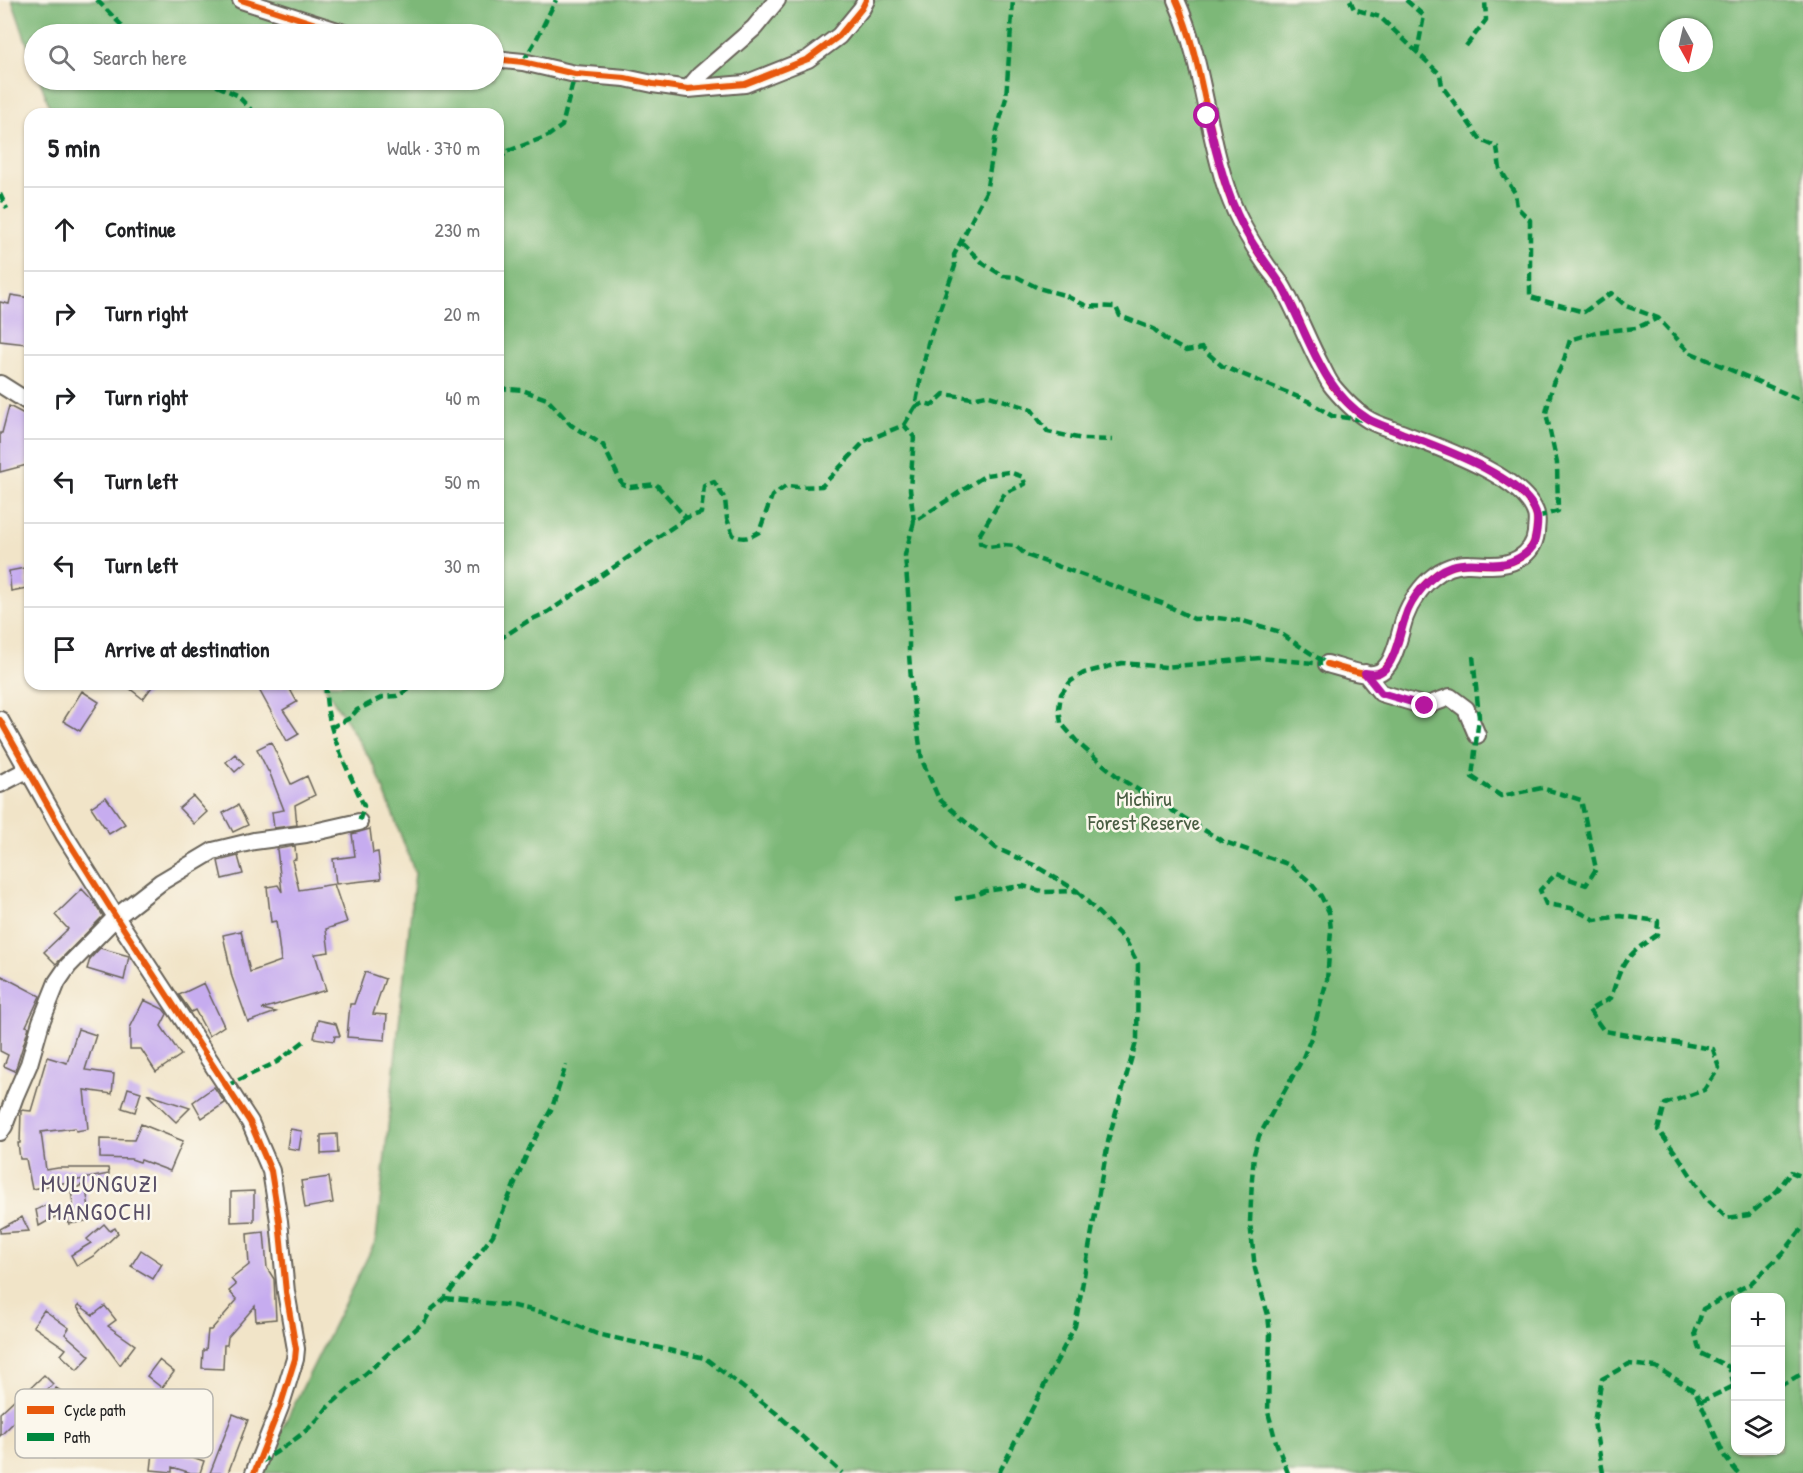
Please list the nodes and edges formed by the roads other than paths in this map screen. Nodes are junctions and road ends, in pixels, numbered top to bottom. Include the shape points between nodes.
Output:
1 (241, 0) edge
2 (777, 0) edge
3 (866, 0) edge
4 (1176, 0) edge
5 (316, 24) edge
6 (504, 60) edge
7 (688, 89) junction
8 (0, 384) edge
9 (24, 399) edge
10 (1327, 664) dead end
11 (1365, 673) junction
12 (0, 720) edge
13 (1477, 735) dead end
14 (27, 770) junction
15 (0, 784) edge
16 (359, 822) dead end
17 (116, 917) junction
18 (0, 1132) edge
19 (254, 1473) edge

1 - 5 street
2 - 7 street via 754,28
3 - 7 street via 839,36 808,59 745,84
4 - 11 street via 1192,45 1218,162 1235,209 1249,238 1282,286 1331,385 1369,420 1494,473 1527,498 1537,517 1531,550 1514,561 1487,566 1467,563 1433,576 1405,616 1388,665 1382,671
6 - 7 street
8 - 9 street
10 - 11 street
11 - 13 street via 1381,693 1425,706 1450,697 1466,709
12 - 14 street
14 - 15 street
14 - 17 street
16 - 17 street via 213,851 161,882
17 - 18 street via 57,982 29,1065
17 - 19 street via 250,1122 271,1171 296,1349 280,1407

